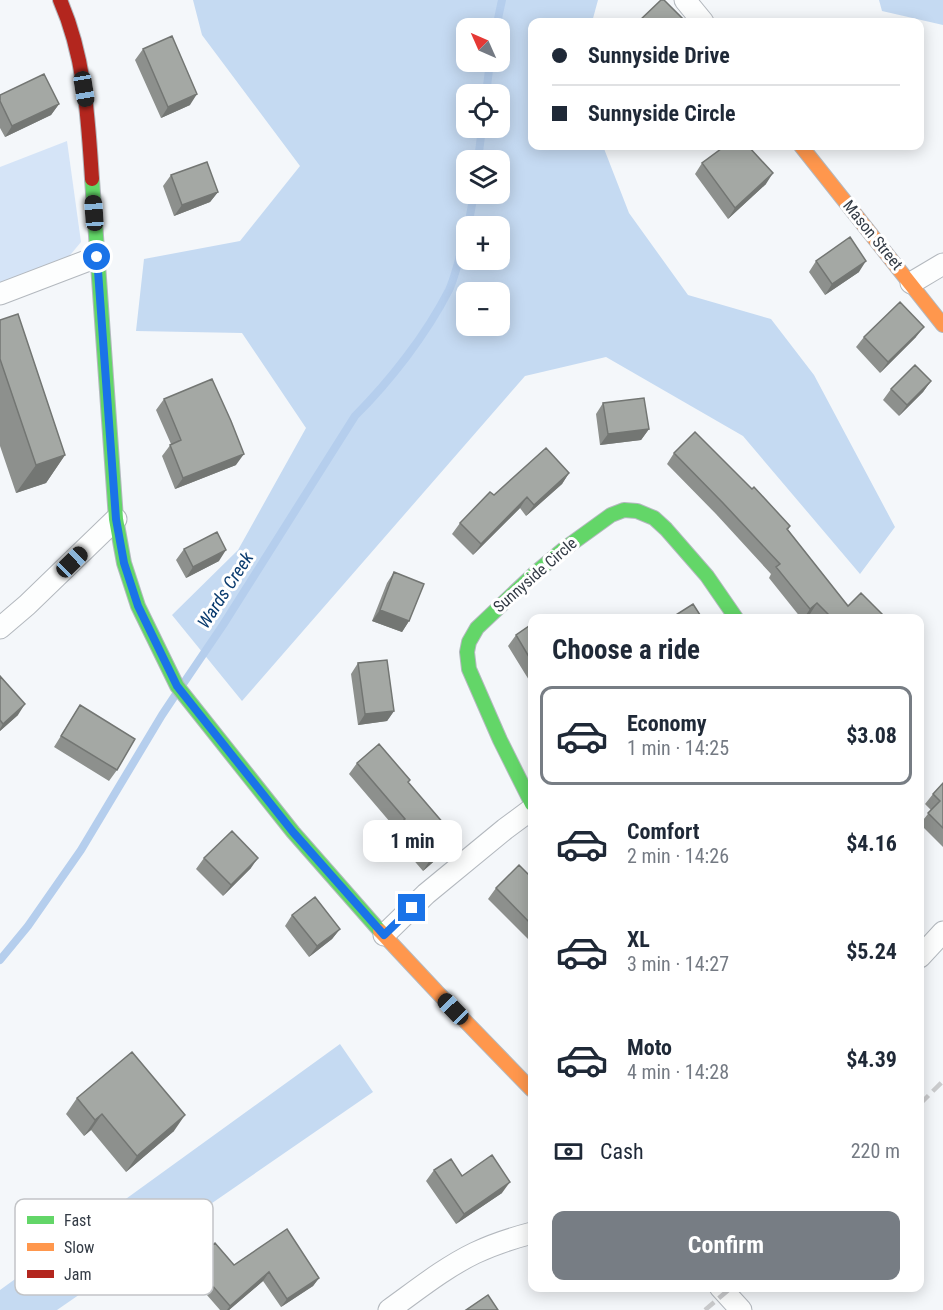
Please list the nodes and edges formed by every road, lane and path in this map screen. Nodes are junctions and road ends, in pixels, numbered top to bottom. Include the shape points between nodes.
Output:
1 (60, 0) edge
2 (685, 0) edge
3 (700, 18) edge
4 (804, 150) edge
5 (97, 257) junction
6 (943, 264) edge
7 (911, 283) junction
8 (0, 294) edge
9 (943, 325) edge
10 (116, 519) junction
11 (733, 614) edge
12 (0, 628) edge
13 (528, 796) edge
14 (528, 812) edge
15 (943, 932) edge
16 (384, 935) junction
17 (924, 953) edge
18 (528, 1086) edge
19 (528, 1234) edge
20 (725, 1292) edge
21 (389, 1310) edge
22 (741, 1310) edge

1 - 5 street via 79,56 87,105
2 - 3 street
4 - 7 street, Mason Street
5 - 8 street
5 - 10 street
6 - 7 street
7 - 9 street, Mason Street
10 - 12 street
10 - 16 street via 124,563 138,606 177,686 293,832
11 - 13 street, Sunnyside Circle via 686,550 661,523 641,512 617,512 527,578 470,637 466,659
14 - 16 street via 426,894
15 - 17 street
16 - 18 street
19 - 21 street via 475,1253
20 - 22 street

